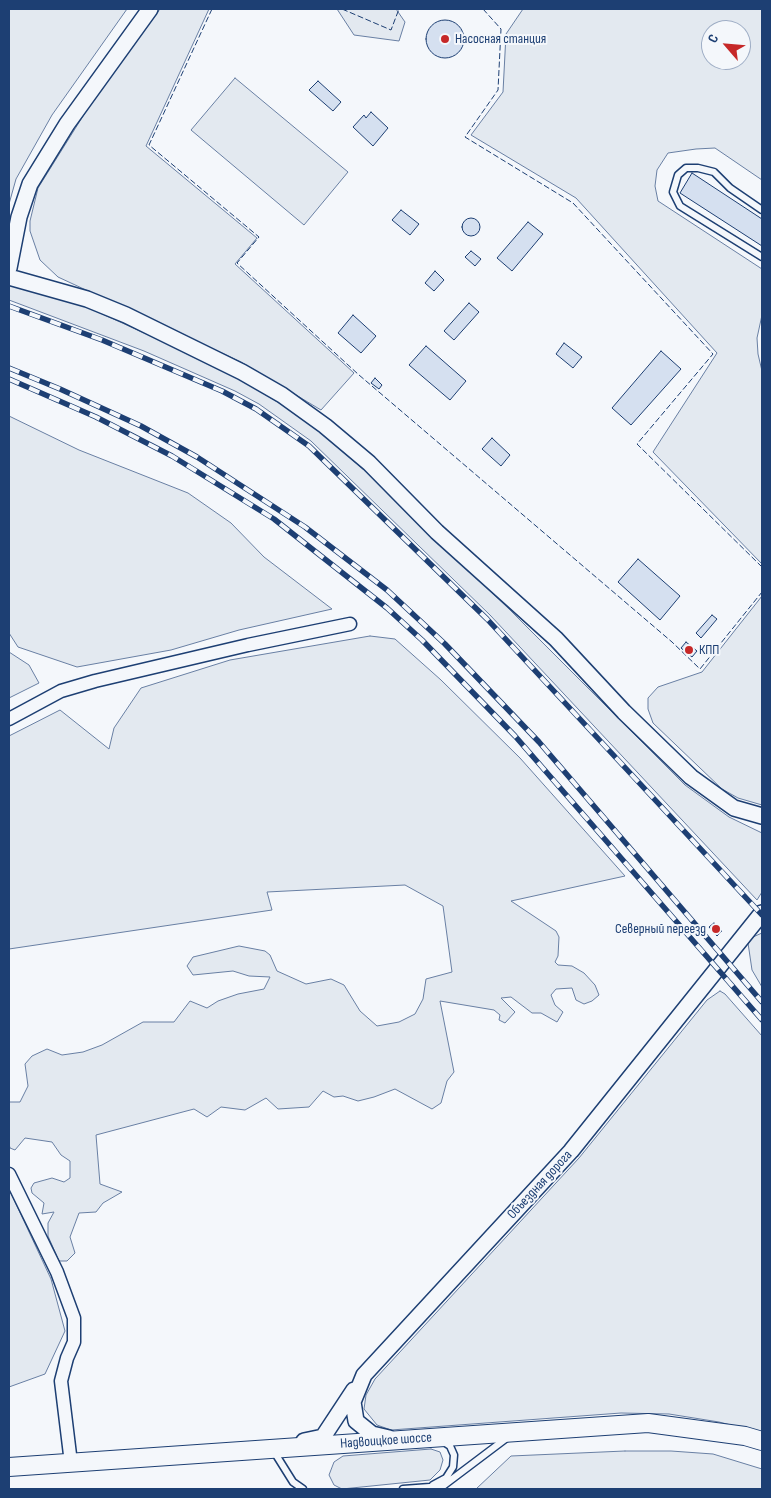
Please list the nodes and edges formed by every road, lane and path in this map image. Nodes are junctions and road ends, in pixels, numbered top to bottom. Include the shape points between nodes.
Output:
1 (150, 9) edge
2 (762, 210) edge
3 (762, 257) edge
4 (9, 268) edge
5 (9, 276) edge
6 (350, 624) dead end
7 (9, 719) edge
8 (762, 816) edge
9 (762, 913) edge
10 (9, 1174) edge
11 (364, 1375) junction
12 (515, 1432) junction
13 (437, 1437) junction
14 (395, 1440) junction
15 (762, 1441) edge
16 (272, 1449) junction
17 (71, 1463) junction
18 (9, 1467) edge
19 (431, 1488) edge
20 (303, 1489) edge
21 (403, 1489) edge

1 - 4 street via 67,124 30,184 19,217
2 - 3 lane via 730,188 714,172 686,168 678,175 673,192 680,206
5 - 8 street via 87,299 126,315 282,395 382,476 437,532 556,639 691,777 734,808
6 - 7 street via 248,644 95,681 62,691
9 - 11 street, Объездная дорога via 571,1151
10 - 17 street via 57,1272 74,1318 74,1342 63,1369 62,1381
11 - 14 street, Объездная дорога via 353,1402 356,1421 372,1434
11 - 16 street via 323,1437
12 - 13 main road, Надвоицкое шоссе
12 - 15 main road, Надвоицкое шоссе via 648,1423
12 - 19 lane via 443,1486
13 - 14 main road, Надвоицкое шоссе
13 - 19 lane via 450,1446 454,1455 453,1467 446,1478
14 - 16 main road, Надвоицкое шоссе
16 - 17 main road, Надвоицкое шоссе
16 - 20 lane via 293,1482
17 - 18 main road, Надвоицкое шоссе
19 - 21 lane

